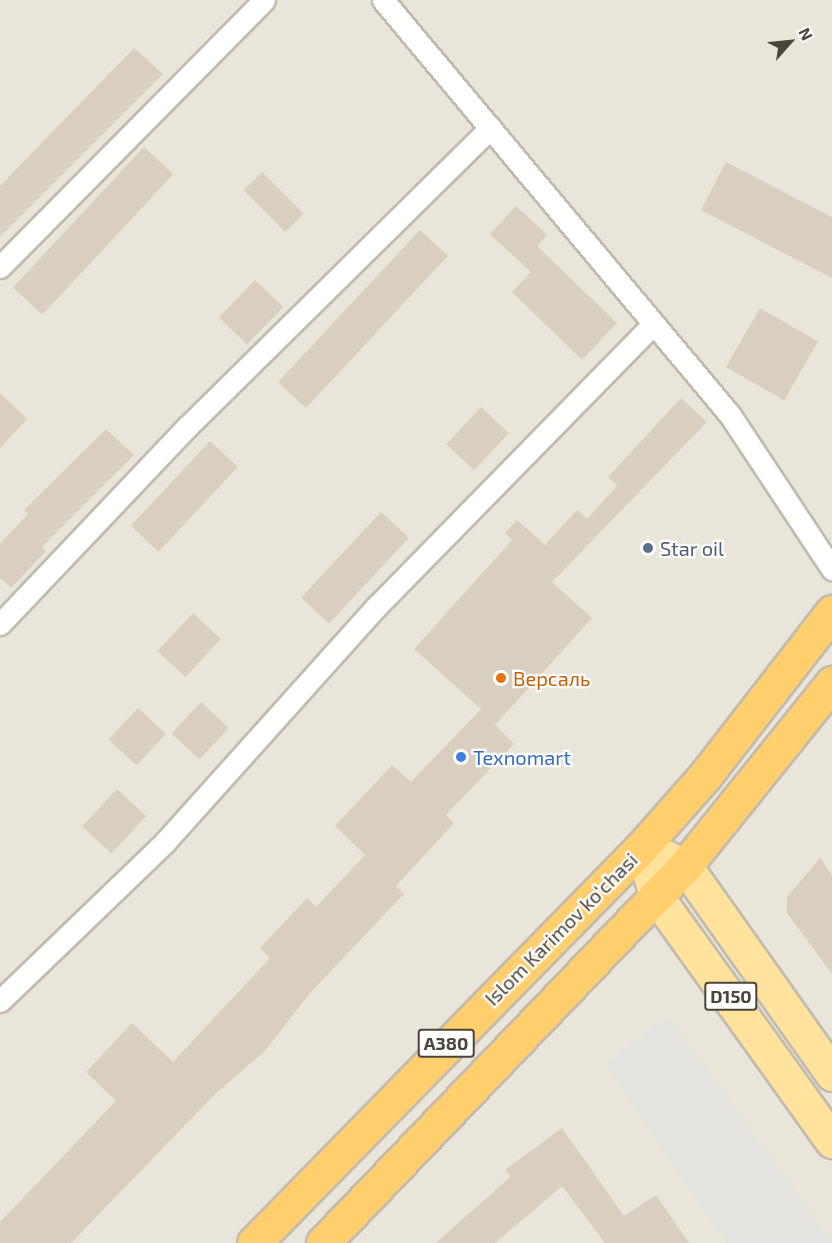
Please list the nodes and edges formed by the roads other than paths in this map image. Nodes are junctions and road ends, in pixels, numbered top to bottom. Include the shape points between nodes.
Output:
1 (264, 0) edge
2 (383, 0) edge
3 (490, 128) junction
4 (0, 267) edge
5 (653, 324) junction
6 (832, 569) edge
7 (832, 612) edge
8 (0, 624) edge
9 (832, 683) edge
10 (642, 847) junction
11 (685, 866) junction
12 (656, 896) junction
13 (0, 1001) edge
14 (832, 1074) edge
15 (832, 1141) edge
16 (254, 1243) edge
17 (323, 1243) edge

1 - 4 street
2 - 3 street
3 - 5 street
3 - 8 street via 187,427
5 - 6 street via 730,415
5 - 13 street via 377,606 165,842
7 - 10 highway, A380 via 704,777
9 - 11 highway, A380
10 - 11 main road
10 - 12 main road, D150
10 - 16 highway, Islom Karimov ko‘chasi / A380
11 - 12 highway, A380
11 - 14 main road, D150
12 - 15 main road, D150
12 - 17 highway, A380

